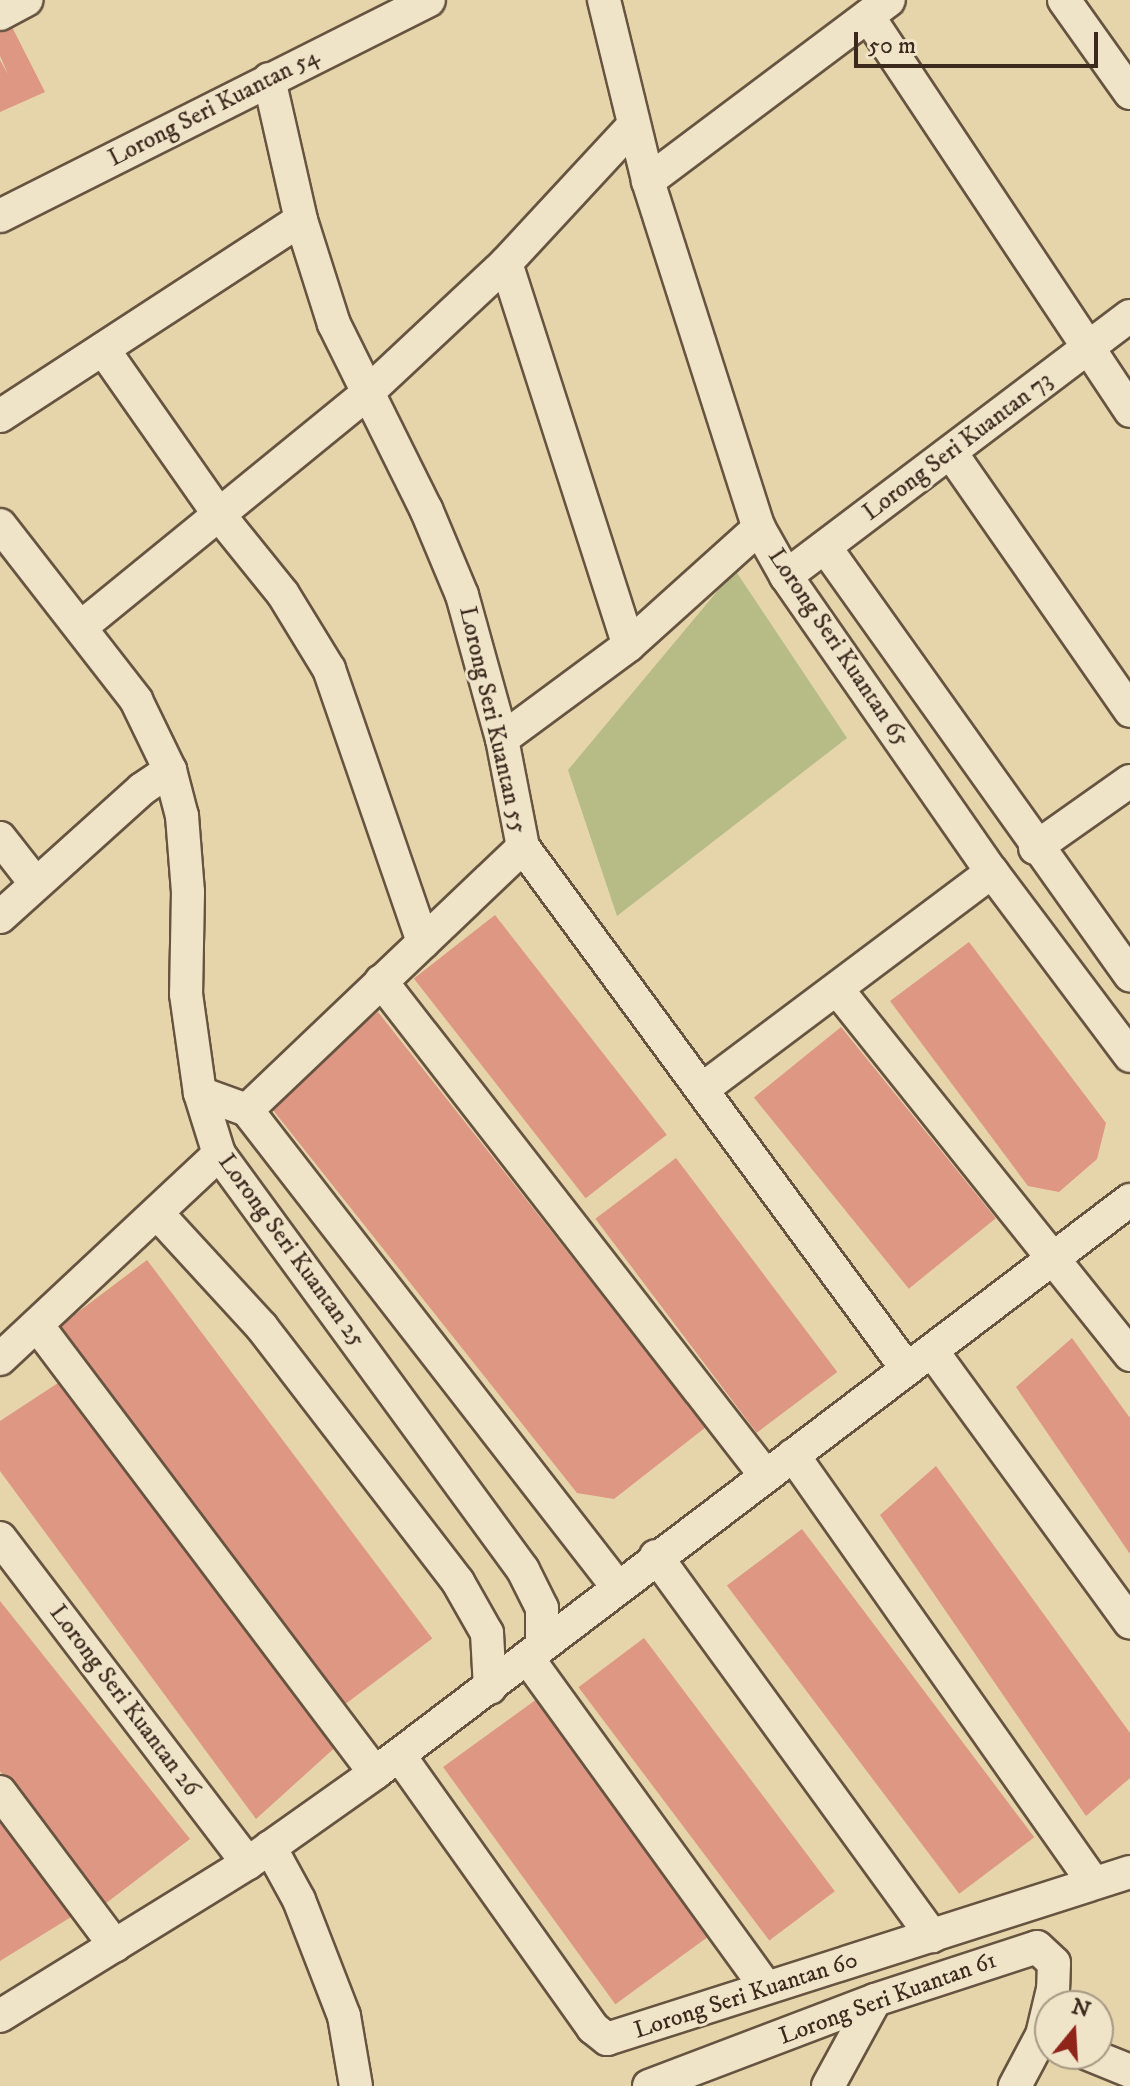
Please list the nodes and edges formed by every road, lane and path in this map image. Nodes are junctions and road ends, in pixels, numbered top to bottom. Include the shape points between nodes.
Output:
1 (26, 0) edge
2 (429, 0) edge
3 (611, 4) edge
4 (1077, 5) edge
5 (879, 8) edge
6 (385, 10) edge
7 (0, 14) edge
8 (269, 79) junction
9 (1130, 93) edge
10 (633, 126) junction
11 (648, 181) junction
12 (0, 216) edge
13 (301, 220) junction
14 (506, 263) junction
15 (1130, 316) edge
16 (103, 349) junction
17 (1087, 349) junction
18 (365, 395) junction
19 (1130, 411) edge
20 (0, 416) edge
21 (951, 453) junction
22 (220, 516) junction
23 (0, 525) edge
24 (759, 528) junction
25 (825, 547) junction
26 (786, 576) junction
27 (81, 627) junction
28 (629, 645) junction
29 (1130, 711) edge
30 (502, 739) junction
31 (170, 770) junction
32 (1130, 781) edge
33 (0, 838) edge
34 (523, 847) junction
35 (1035, 848) junction
36 (992, 872) junction
37 (36, 884) junction
38 (0, 917) edge
39 (423, 942) junction
40 (1130, 975) edge
41 (381, 981) junction
42 (837, 989) junction
43 (1130, 1056) edge
44 (704, 1088) junction
45 (200, 1093) junction
46 (247, 1110) junction
47 (219, 1154) junction
48 (1130, 1200) edge
49 (157, 1213) junction
50 (1052, 1258) junction
51 (37, 1325) junction
52 (1130, 1355) edge
53 (0, 1359) edge
54 (919, 1360) junction
55 (793, 1455) junction
56 (766, 1476) junction
57 (0, 1538) edge
58 (656, 1556) junction
59 (616, 1585) junction
60 (1130, 1623) edge
61 (536, 1652) junction
62 (490, 1688) junction
63 (387, 1764) junction
64 (0, 1792) edge
65 (259, 1855) junction
66 (1130, 1872) edge
67 (1093, 1882) junction
68 (932, 1936) junction
69 (115, 1946) junction
70 (765, 1986) junction
71 (1051, 1990) edge
72 (875, 2000) junction
73 (0, 2016) edge
74 (1034, 2056) edge
75 (356, 2086) edge
76 (649, 2086) edge
77 (828, 2086) edge
78 (1015, 2086) edge

1 - 7 street
2 - 6 street, Lorong Seri Kuantan 54
3 - 10 street, Lorong Seri Kuantan 65
4 - 9 street
5 - 11 street
5 - 17 street
6 - 8 street, Lorong Seri Kuantan 54
8 - 12 street, Lorong Seri Kuantan 54
8 - 13 street, Lorong Seri Kuantan 55
10 - 11 street, Lorong Seri Kuantan 65
10 - 14 street
11 - 24 street, Lorong Seri Kuantan 65
13 - 16 street
13 - 18 street, Lorong Seri Kuantan 55 via 334,324
14 - 18 street
14 - 28 street
15 - 17 street, Lorong Seri Kuantan 73
16 - 20 street
16 - 22 street
17 - 19 street
17 - 21 street, Lorong Seri Kuantan 73
18 - 22 street
18 - 30 street, Lorong Seri Kuantan 55 via 426,509 462,595
21 - 25 street, Lorong Seri Kuantan 73
21 - 29 street
22 - 27 street
22 - 39 street via 283,594 329,669
23 - 27 street, Lorong Seri Kuantan 25
24 - 26 street, Lorong Seri Kuantan 65
24 - 28 street
25 - 26 street, Lorong Seri Kuantan 73
25 - 35 street
26 - 36 street, Lorong Seri Kuantan 65
27 - 31 street, Lorong Seri Kuantan 25 via 136,700
28 - 30 street
30 - 34 street, Lorong Seri Kuantan 55
31 - 37 street
31 - 45 street, Lorong Seri Kuantan 25 via 183,831 186,994
32 - 35 street
33 - 37 street
34 - 39 street
34 - 44 street, Lorong Seri Kuantan 55
35 - 40 street
36 - 42 street
36 - 43 street, Lorong Seri Kuantan 65
37 - 38 street
39 - 41 street
41 - 46 street
41 - 56 street
42 - 44 street
42 - 50 street
44 - 54 street, Lorong Seri Kuantan 55
45 - 46 street
45 - 47 street, Lorong Seri Kuantan 25
46 - 59 street
47 - 49 street
47 - 61 street, Lorong Seri Kuantan 25 via 523,1570 542,1608
48 - 50 street
49 - 51 street
49 - 62 street via 261,1326 458,1582 487,1633
50 - 52 street
50 - 54 street
51 - 53 street
51 - 63 street
54 - 55 street
54 - 60 street, Lorong Seri Kuantan 55
55 - 56 street
55 - 67 street
56 - 58 street
57 - 65 street, Lorong Seri Kuantan 26
58 - 59 street
58 - 68 street
59 - 61 street
61 - 62 street
61 - 70 street
62 - 63 street
63 - 65 street
63 - 70 street, Lorong Seri Kuantan 60 via 593,2028 607,2039
64 - 69 street
65 - 69 street
65 - 75 street, Lorong Seri Kuantan 26 via 299,1900 344,2016
66 - 67 street, Lorong Seri Kuantan 60
67 - 68 street, Lorong Seri Kuantan 60
68 - 70 street, Lorong Seri Kuantan 60
69 - 73 street
71 - 72 street, Lorong Seri Kuantan 61 via 1054,1963 1037,1947
72 - 76 street, Lorong Seri Kuantan 61
72 - 77 street
74 - 78 street

